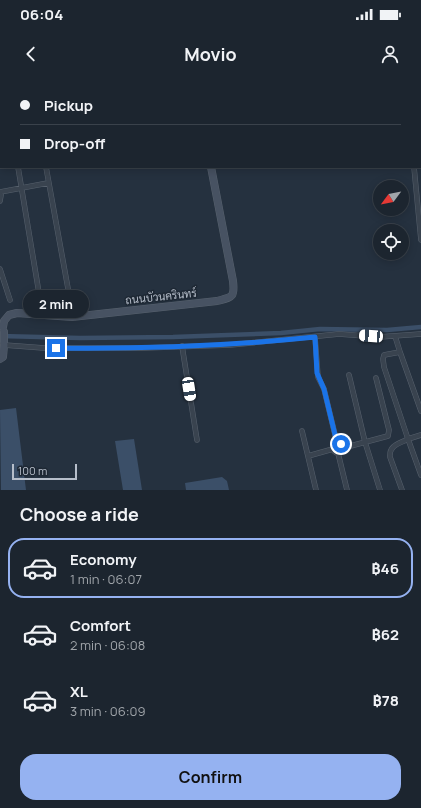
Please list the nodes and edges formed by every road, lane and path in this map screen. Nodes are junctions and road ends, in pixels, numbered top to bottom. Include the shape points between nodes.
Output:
1 (18, 168) edge
2 (46, 168) edge
3 (211, 168) edge
4 (414, 168) edge
5 (48, 184) junction
6 (21, 188) junction
7 (0, 193) edge
8 (0, 201) edge
9 (421, 240) edge
10 (0, 268) edge
11 (10, 300) dead end
12 (41, 305) dead end
13 (70, 305) dead end
14 (2, 328) edge
15 (421, 334) edge
16 (396, 336) junction
17 (315, 337) junction
18 (4, 344) junction
19 (182, 346) junction
20 (400, 352) junction
21 (0, 359) edge
22 (349, 375) dead end
23 (376, 378) dead end
24 (421, 410) edge
25 (302, 431) dead end
26 (421, 435) edge
27 (408, 439) junction
28 (197, 440) dead end
29 (365, 442) junction
30 (337, 443) junction
31 (343, 448) junction
32 (333, 449) junction
33 (338, 453) junction
34 (308, 456) junction
35 (421, 475) edge
36 (316, 490) edge
37 (347, 490) edge
38 (380, 490) edge
39 (402, 490) edge

1 - 6 street
2 - 5 street
3 - 14 street, ถนนบัวนครินทร์ via 233,281 232,296 217,300 72,317 17,313 9,315
4 - 9 street
5 - 6 street
5 - 13 street
6 - 7 street
6 - 12 street
7 - 8 street
10 - 11 street
14 - 18 street, ถนนบัวนครินทร์
15 - 16 street
16 - 17 street via 338,334
16 - 20 street
17 - 19 street via 230,345
17 - 30 street via 317,373 324,389
18 - 19 street via 44,348
18 - 21 street, ถนนบัวนครินทร์ via 3,357
19 - 28 street
20 - 24 street
20 - 27 street via 384,355 382,359
22 - 29 street
23 - 29 street via 389,434
25 - 34 street
26 - 27 street
27 - 35 street
27 - 39 street via 392,447 390,451
29 - 31 street
29 - 38 street
30 - 31 street
30 - 32 street
31 - 33 street
32 - 33 street
32 - 34 street
33 - 37 street
34 - 36 street

